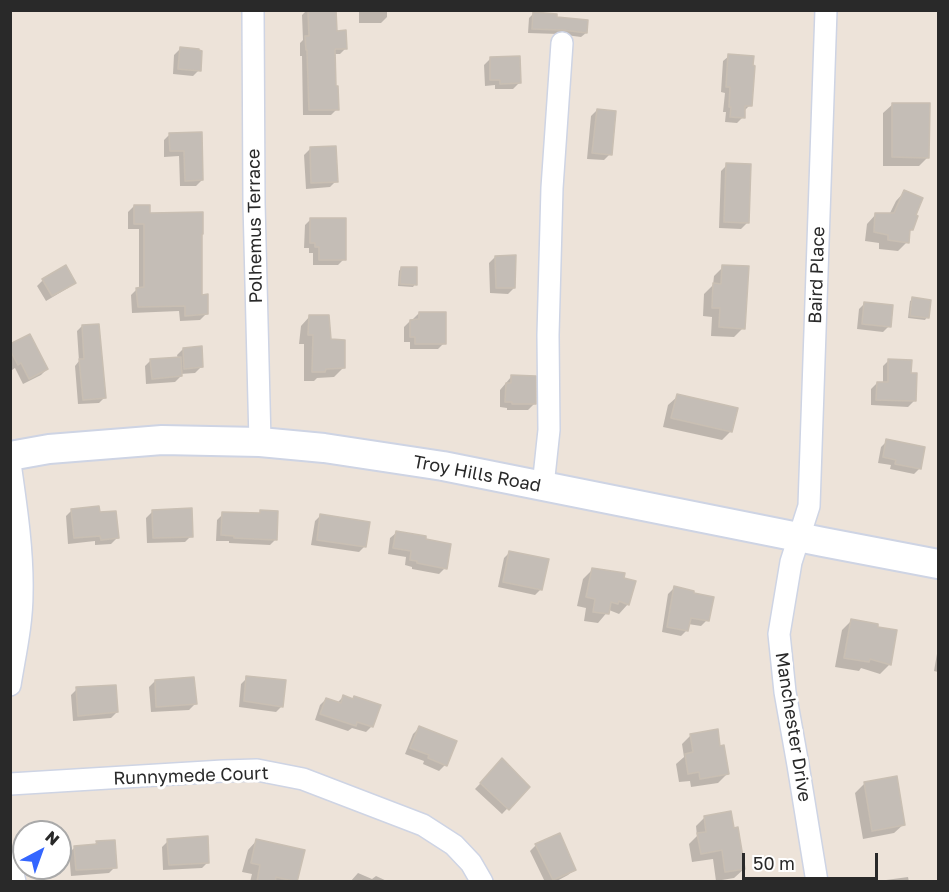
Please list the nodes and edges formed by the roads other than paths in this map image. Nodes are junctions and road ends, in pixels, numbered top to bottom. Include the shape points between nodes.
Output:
1 (253, 10) edge
2 (826, 10) edge
3 (562, 43) dead end
4 (260, 442) junction
5 (10, 456) edge
6 (10, 463) edge
7 (543, 486) junction
8 (799, 538) junction
9 (939, 564) edge
10 (10, 685) edge
11 (10, 784) edge
12 (10, 861) edge
13 (15, 882) edge
14 (482, 882) edge
15 (817, 882) edge

1 - 4 street, Polhemus Terrace
2 - 8 street, Baird Place via 809,506
3 - 7 street via 552,189 549,430
4 - 5 main road, Troy Hills Road via 162,440
4 - 7 main road, Troy Hills Road via 442,466
6 - 10 street via 22,591
7 - 8 main road, Troy Hills Road
8 - 9 main road, Troy Hills Road
8 - 15 street, Manchester Drive via 779,634
11 - 14 street, Runnymede Court via 234,770 281,774 434,830 471,863
12 - 13 street

